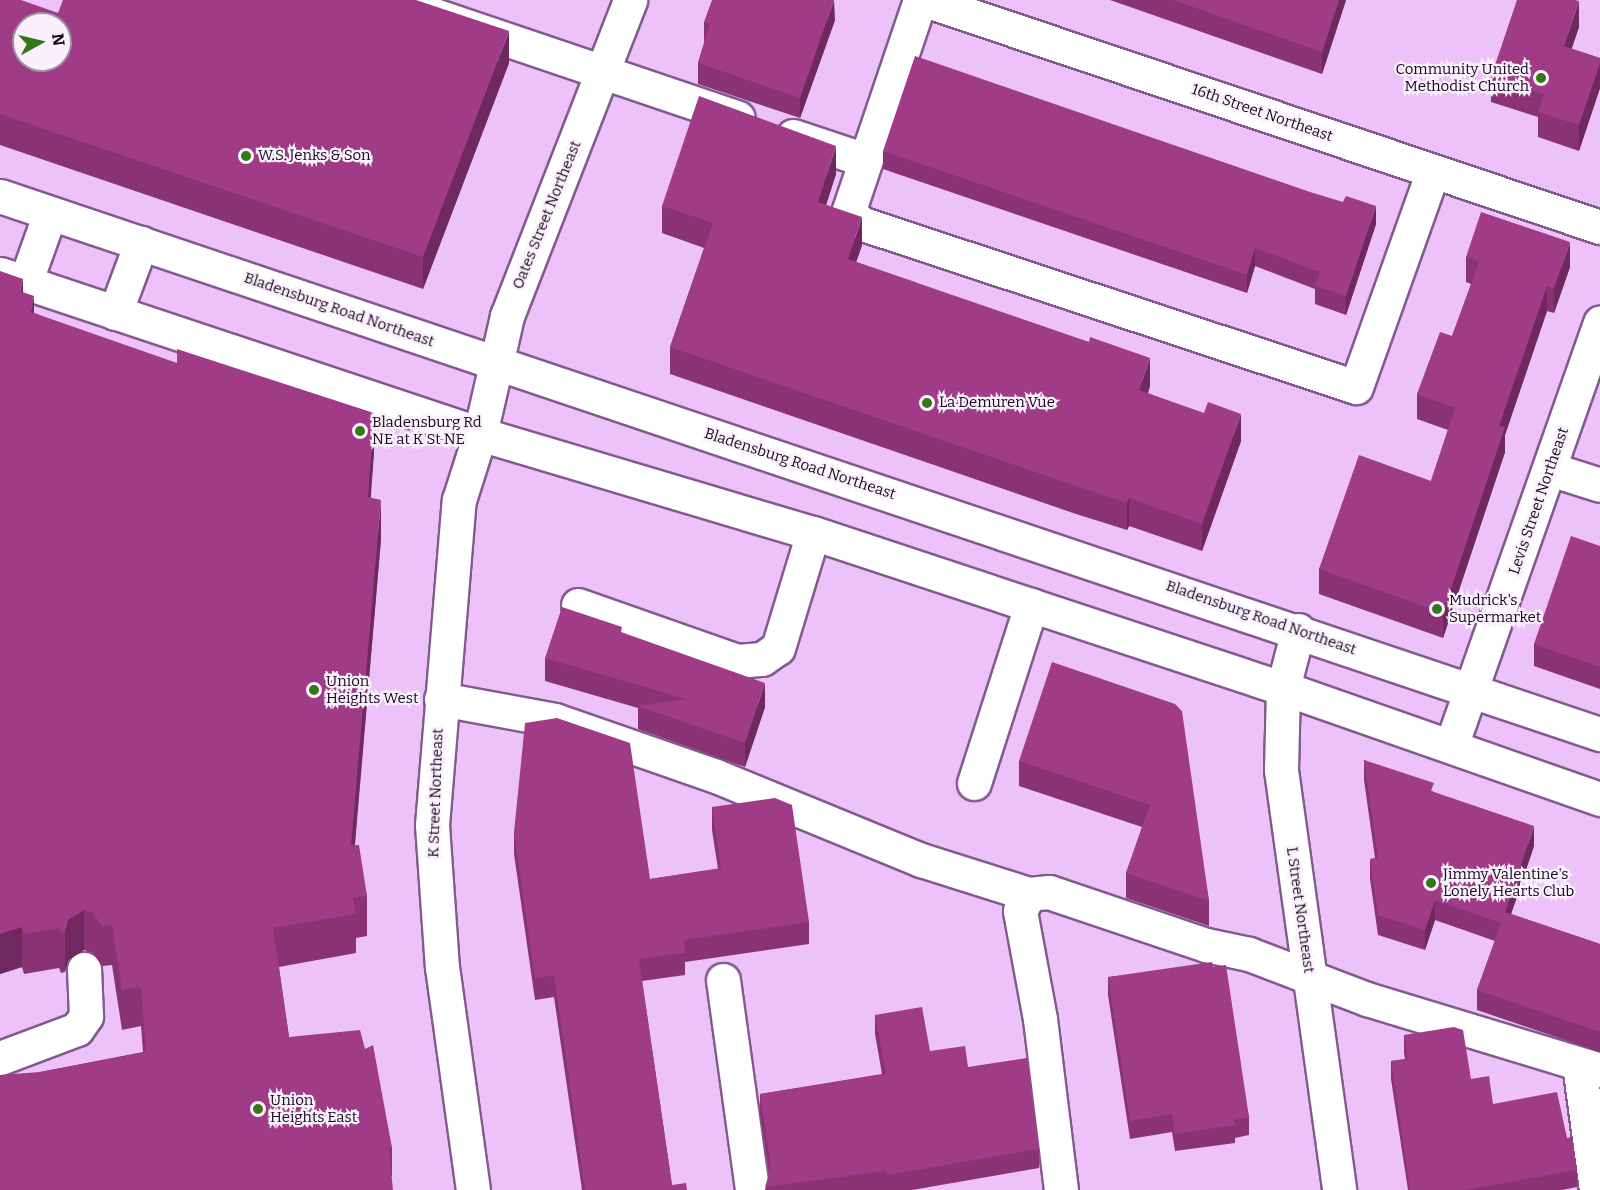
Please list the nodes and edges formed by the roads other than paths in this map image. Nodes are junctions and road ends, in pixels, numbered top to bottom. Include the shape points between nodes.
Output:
1 (390, 0) edge
2 (630, 0) edge
3 (931, 1) edge
4 (603, 73) junction
5 (865, 160) junction
6 (1433, 171) junction
7 (0, 196) edge
8 (50, 213) junction
9 (1600, 227) edge
10 (141, 243) junction
11 (13, 278) edge
12 (115, 313) junction
13 (1600, 322) edge
14 (496, 363) junction
15 (480, 434) junction
16 (1551, 469) junction
17 (1600, 485) edge
18 (813, 533) junction
19 (578, 605) dead end
20 (1031, 605) junction
21 (1298, 630) junction
22 (1283, 688) junction
23 (1472, 689) junction
24 (441, 699) junction
25 (1600, 734) edge
26 (1451, 746) junction
27 (974, 783) dead end
28 (1600, 799) edge
29 (1029, 894) junction
30 (84, 969) dead end
31 (1309, 977) junction
32 (723, 980) dead end
33 (0, 1058) edge
34 (1590, 1067) edge
35 (473, 1190) edge
36 (752, 1190) edge
37 (1061, 1190) edge
38 (1339, 1190) edge
39 (1596, 1190) edge

1 - 4 main road
2 - 4 main road, Oates Street Northeast
3 - 5 main road
3 - 6 main road, 16th Street Northeast
4 - 5 main road
4 - 14 main road, Oates Street Northeast via 507,316
5 - 6 main road via 849,210 860,223 1356,387
6 - 9 main road, 16th Street Northeast
7 - 8 main road, Bladensburg Road Northeast
8 - 10 main road, Bladensburg Road Northeast
8 - 11 main road
10 - 12 main road
10 - 14 main road, Bladensburg Road Northeast
11 - 12 main road
12 - 15 main road
13 - 16 main road, Levis Street Northeast
14 - 15 main road, Oates Street Northeast
14 - 21 main road, Bladensburg Road Northeast
15 - 18 main road
15 - 24 main road, K Street Northeast via 459,500
16 - 17 main road
16 - 23 main road, Levis Street Northeast
18 - 19 main road via 778,648 762,659 737,661
18 - 20 main road
20 - 22 main road
20 - 27 main road
21 - 22 main road, L Street Northeast
21 - 23 main road, Bladensburg Road Northeast
22 - 26 main road
22 - 31 main road, L Street Northeast via 1281,770
23 - 25 main road, Bladensburg Road Northeast
23 - 26 main road, Levis Street Northeast
24 - 29 main road via 555,720 716,776 921,860
24 - 35 main road, K Street Northeast via 432,825 434,884
26 - 28 main road
29 - 31 main road via 1049,892
29 - 37 main road via 1020,911 1040,1019
30 - 33 main road via 88,999 86,1016 77,1029
31 - 34 main road via 1367,999
31 - 38 main road, L Street Northeast
32 - 36 main road
34 - 39 main road

